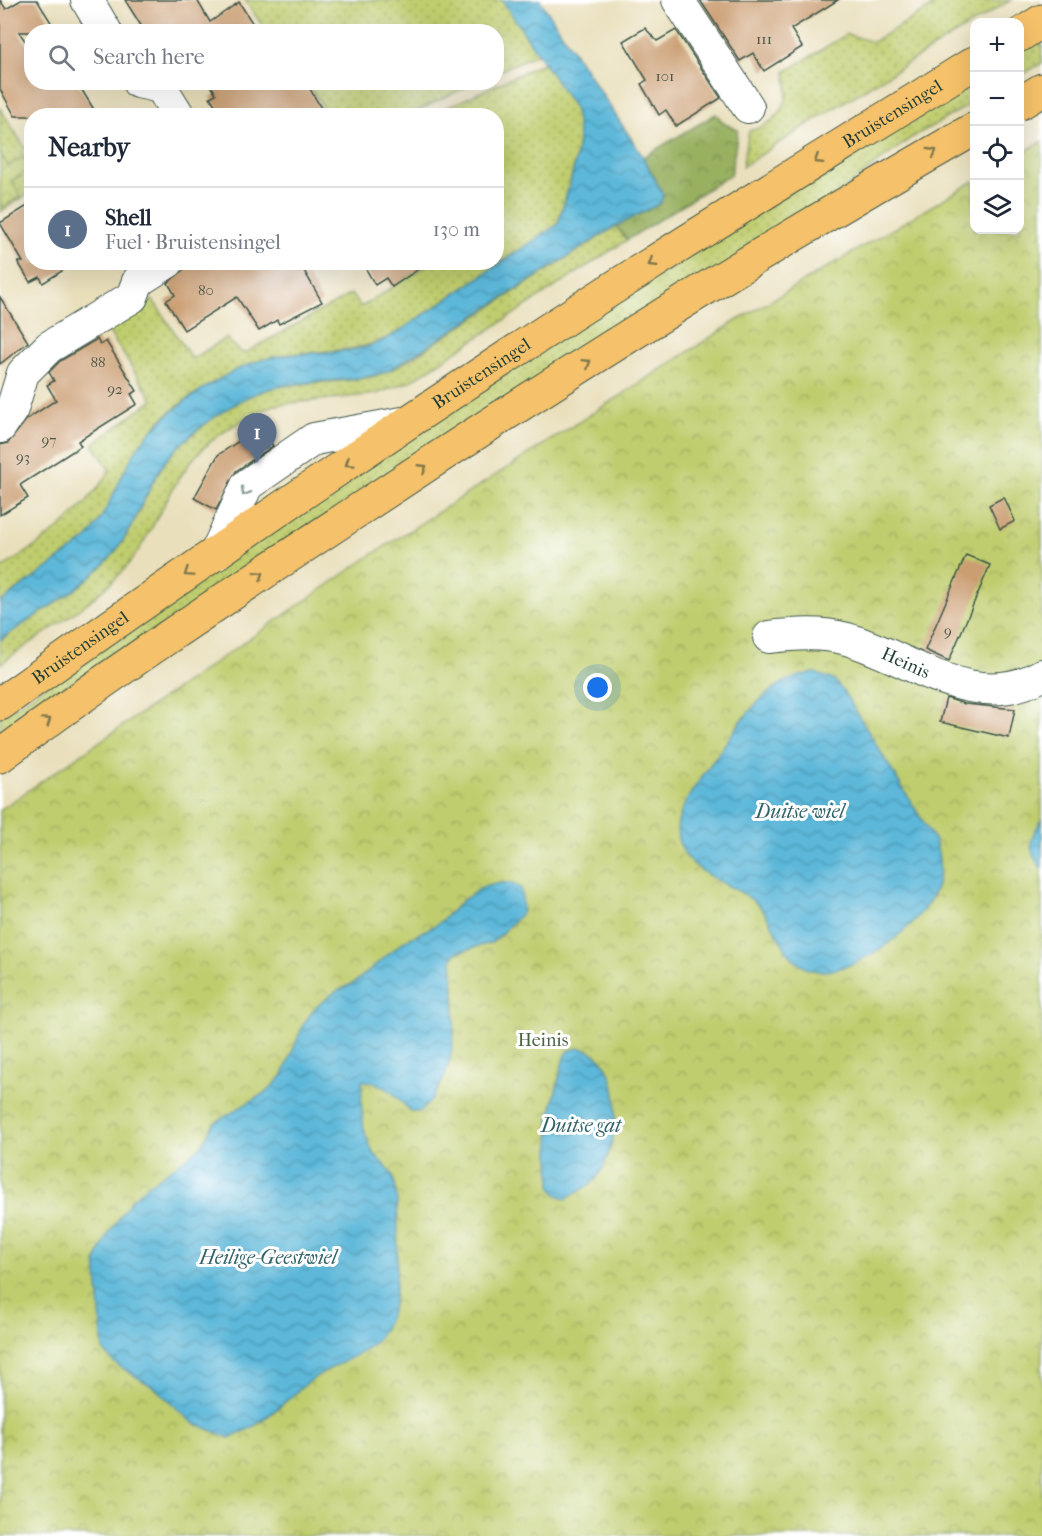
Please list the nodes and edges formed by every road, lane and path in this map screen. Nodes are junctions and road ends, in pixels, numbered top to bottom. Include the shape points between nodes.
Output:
1 (87, 0) edge
2 (678, 0) edge
3 (1042, 21) edge
4 (101, 24) edge
5 (1024, 32) edge
6 (970, 66) edge
7 (163, 90) edge
8 (1042, 90) edge
9 (1024, 101) edge
10 (748, 107) dead end
11 (174, 108) edge
12 (970, 132) edge
13 (155, 270) edge
14 (6, 418) edge
15 (769, 638) dead end
16 (1042, 675) edge
17 (0, 704) edge
18 (0, 756) edge

1 - 4 street
2 - 10 street
3 - 5 main road
6 -> 17 main road, Bruistensingel via 649,265 409,422
7 - 11 street
8 - 9 main road
18 -> 12 main road via 185,625 450,450 694,296
13 - 14 street via 138,281 132,297 49,347 23,372
15 - 16 street, Heinis via 820,634 844,639 983,690 1005,689

